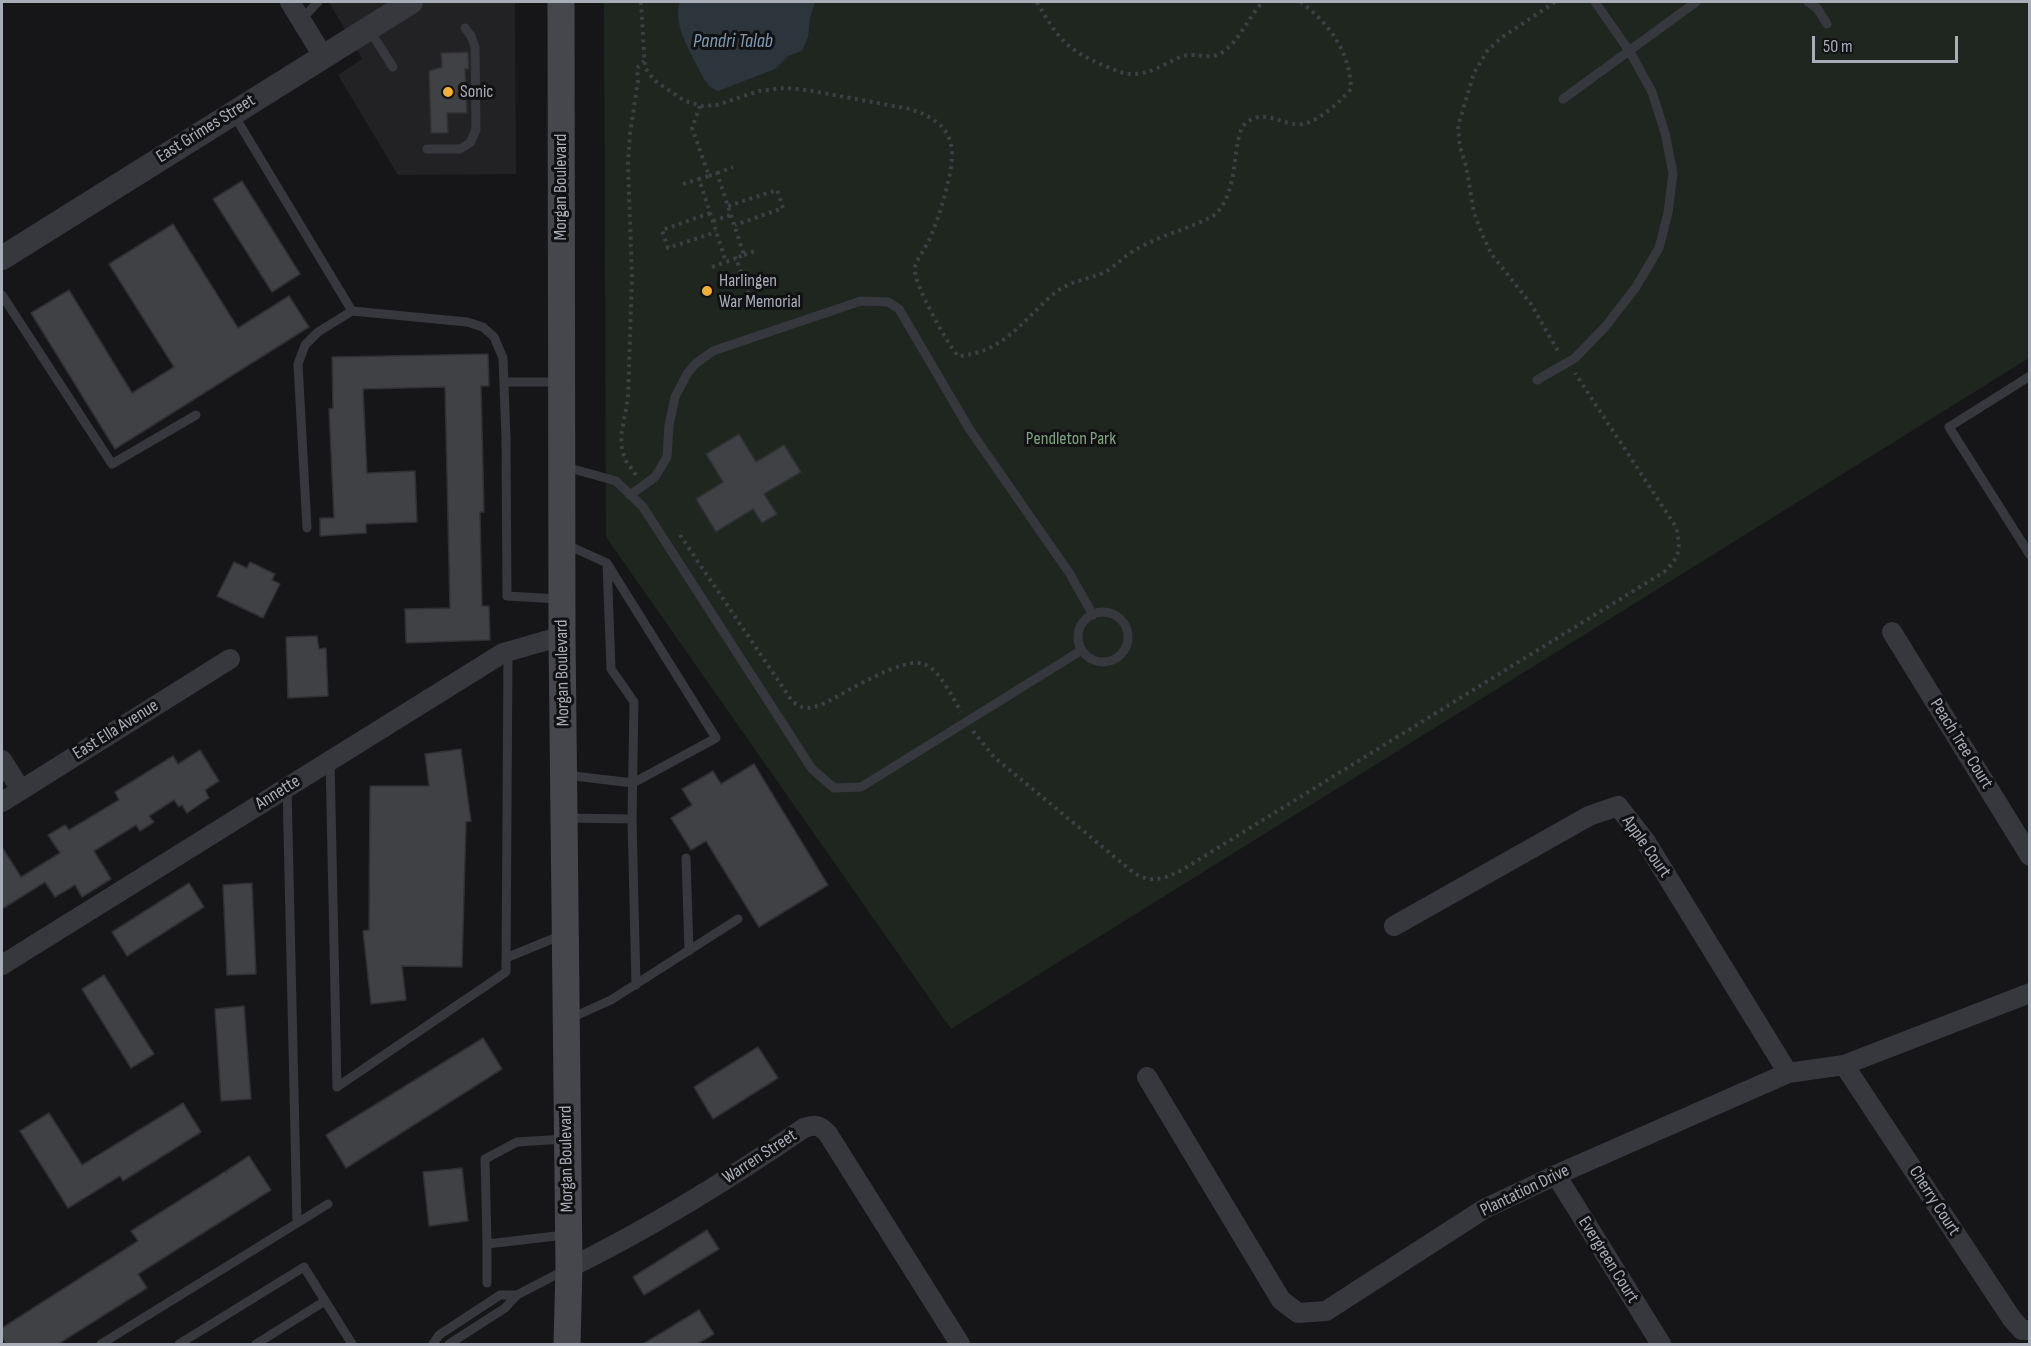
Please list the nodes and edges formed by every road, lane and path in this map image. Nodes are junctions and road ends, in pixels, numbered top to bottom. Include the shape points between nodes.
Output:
1 (290, 2) edge
2 (318, 2) edge
3 (410, 2) edge
4 (561, 2) edge
5 (641, 2) edge
6 (1036, 2) edge
7 (1263, 2) edge
8 (1301, 2) edge
9 (1555, 2) edge
10 (1595, 2) edge
11 (1696, 2) edge
12 (1808, 2) edge
13 (301, 20) junction
14 (1827, 24) dead end
15 (368, 28) junction
16 (465, 28) dead end
17 (1630, 52) junction
18 (323, 56) junction
19 (644, 61) junction
20 (393, 67) dead end
21 (1563, 99) dead end
22 (700, 106) junction
23 (233, 113) junction
24 (427, 149) dead end
25 (734, 168) dead end
26 (717, 173) junction
27 (709, 176) junction
28 (699, 179) junction
29 (683, 184) dead end
30 (728, 206) junction
31 (710, 213) junction
32 (731, 215) junction
33 (713, 221) junction
34 (735, 225) junction
35 (716, 232) junction
36 (758, 250) dead end
37 (744, 255) junction
38 (2, 258) edge
39 (736, 258) junction
40 (726, 262) junction
41 (712, 267) dead end
42 (2, 295) edge
43 (752, 304) dead end
44 (352, 311) junction
45 (1566, 363) junction
46 (2030, 376) edge
47 (1537, 380) dead end
48 (504, 382) junction
49 (562, 382) junction
50 (196, 415) dead end
51 (563, 466) junction
52 (644, 484) junction
53 (630, 495) junction
54 (307, 528) dead end
55 (678, 532) dead end
56 (563, 543) junction
57 (2030, 555) edge
58 (607, 563) junction
59 (562, 600) junction
60 (1093, 615) junction
61 (1892, 632) dead end
62 (562, 636) junction
63 (1082, 650) junction
64 (508, 651) junction
65 (230, 658) dead end
66 (967, 722) junction
67 (2, 760) edge
68 (330, 760) junction
69 (564, 775) junction
70 (633, 783) junction
71 (287, 787) junction
72 (21, 790) junction
73 (2, 802) edge
74 (564, 818) junction
75 (632, 819) junction
76 (2030, 856) edge
77 (686, 858) dead end
78 (738, 919) dead end
79 (1394, 926) dead end
80 (565, 934) junction
81 (689, 951) junction
82 (506, 958) junction
83 (2, 965) edge
84 (636, 984) junction
85 (2030, 993) edge
86 (566, 1020) junction
87 (1844, 1065) junction
88 (1788, 1073) junction
89 (1147, 1077) dead end
90 (567, 1139) junction
91 (1556, 1175) junction
92 (328, 1204) dead end
93 (297, 1222) junction
94 (568, 1234) junction
95 (487, 1244) junction
96 (568, 1268) junction
97 (487, 1283) dead end
98 (517, 1295) junction
99 (325, 1301) junction
100 (2030, 1330) edge
101 (101, 1344) edge
102 (179, 1344) edge
103 (256, 1344) edge
104 (352, 1344) edge
105 (433, 1344) edge
106 (449, 1344) edge
107 (567, 1344) edge
108 (960, 1344) edge
109 (1661, 1344) edge

1 - 13 street
2 - 13 lane
3 - 15 street, East Grimes Street
4 - 49 main road, Morgan Boulevard
5 - 19 path
6 - 7 path via 1073,51 1133,74 1154,70 1186,55 1212,57 1221,53
8 - 22 path via 1318,16 1343,51 1351,89 1339,103 1305,124 1265,116 1244,124 1221,210 1136,249 1104,272 1067,284 1000,342 967,356 958,356 950,346 916,280 915,268 942,206 953,160 952,143 937,122 910,109 784,88
9 - 45 path via 1487,51 1474,73 1458,126 1474,213 1482,234 1492,255 1531,304
10 - 17 lane
11 - 17 lane
12 - 14 lane
13 - 18 street
15 - 18 street, East Grimes Street
15 - 20 lane
16 - 24 lane via 475,47 476,130 470,143 460,149
17 - 21 lane
17 - 45 lane via 1652,92 1665,133 1673,173 1668,213 1659,248 1636,286 1605,327
18 - 23 street, East Grimes Street
19 - 22 path via 655,81
19 - 52 path via 637,68 628,165 632,277 628,398 621,436 626,461
22 - 27 path via 692,128
23 - 38 street, East Grimes Street
23 - 44 lane
25 - 26 path
26 - 27 path
26 - 30 path
27 - 28 path
28 - 29 path
28 - 31 path
30 - 32 path
30 - 34 path via 777,190 783,208
31 - 33 path
31 - 35 path via 662,230 668,248
32 - 33 path
32 - 34 path
33 - 35 path
34 - 37 path
35 - 40 path
36 - 37 path
37 - 39 path
39 - 40 path
39 - 43 path
40 - 41 path
42 - 50 lane via 112,464
44 - 48 lane via 467,322 483,327 494,337 503,358
44 - 54 lane via 318,332 305,345 298,364
45 - 47 lane
45 - 66 path via 1676,527 1680,543 1676,561 1182,870 1156,881 1134,873 994,757
46 - 57 lane via 1949,427
48 - 49 lane
48 - 59 lane via 507,596
49 - 51 main road, Morgan Boulevard
51 - 53 lane via 616,481
51 - 56 main road, Morgan Boulevard
52 - 53 lane
52 - 60 lane via 655,477 666,457 675,397 695,364 713,351 861,301 888,302 899,309 969,430 1070,574
53 - 66 lane via 643,507 812,769 834,788 861,787
55 - 66 path via 792,701 801,708 825,703 894,667 924,664 937,674
56 - 58 lane
56 - 59 main road, Morgan Boulevard
58 - 70 lane via 611,669 634,702
58 - 70 lane via 716,738
59 - 62 main road, Morgan Boulevard
60 - 63 lane via 1078,634
60 - 63 lane via 1109,613 1123,621 1127,645 1118,658 1110,661 1094,661
61 - 76 street, Peach Tree Court
62 - 64 street, Annette
62 - 69 main road, Morgan Boulevard
63 - 66 lane
64 - 68 street, Annette
64 - 82 lane
65 - 72 street, East Ella Avenue
67 - 72 street
68 - 71 street, Annette
68 - 82 lane via 337,1087 506,972
69 - 70 lane
69 - 74 main road, Morgan Boulevard
70 - 75 lane
71 - 83 street, Annette
71 - 93 lane
72 - 73 street, East Ella Avenue
74 - 75 lane
74 - 80 main road, Morgan Boulevard
75 - 84 lane
77 - 81 lane
78 - 81 lane
79 - 88 street, Apple Court via 1589,816 1618,806 1646,842
80 - 82 lane
80 - 86 main road, Morgan Boulevard
81 - 84 lane
84 - 86 lane
85 - 87 street, Plantation Drive
86 - 90 main road, Morgan Boulevard
87 - 88 street, Plantation Drive
87 - 100 street, Cherry Court via 2012,1319 2022,1330
88 - 91 street, Plantation Drive
89 - 91 street, Plantation Drive via 1281,1300 1298,1313 1326,1311 1484,1209
90 - 94 main road, Morgan Boulevard
90 - 95 lane via 517,1142 485,1160
91 - 109 street, Evergreen Court
92 - 93 lane
93 - 101 lane
94 - 95 lane
94 - 96 main road, Morgan Boulevard
95 - 97 lane
96 - 98 lane
96 - 107 main road, Morgan Boulevard
96 - 108 street, Warren Street via 651,1226 814,1125 828,1134
98 - 105 lane via 500,1295 439,1335
98 - 106 lane via 505,1308
99 - 102 lane via 304,1267
99 - 103 lane
99 - 104 lane

